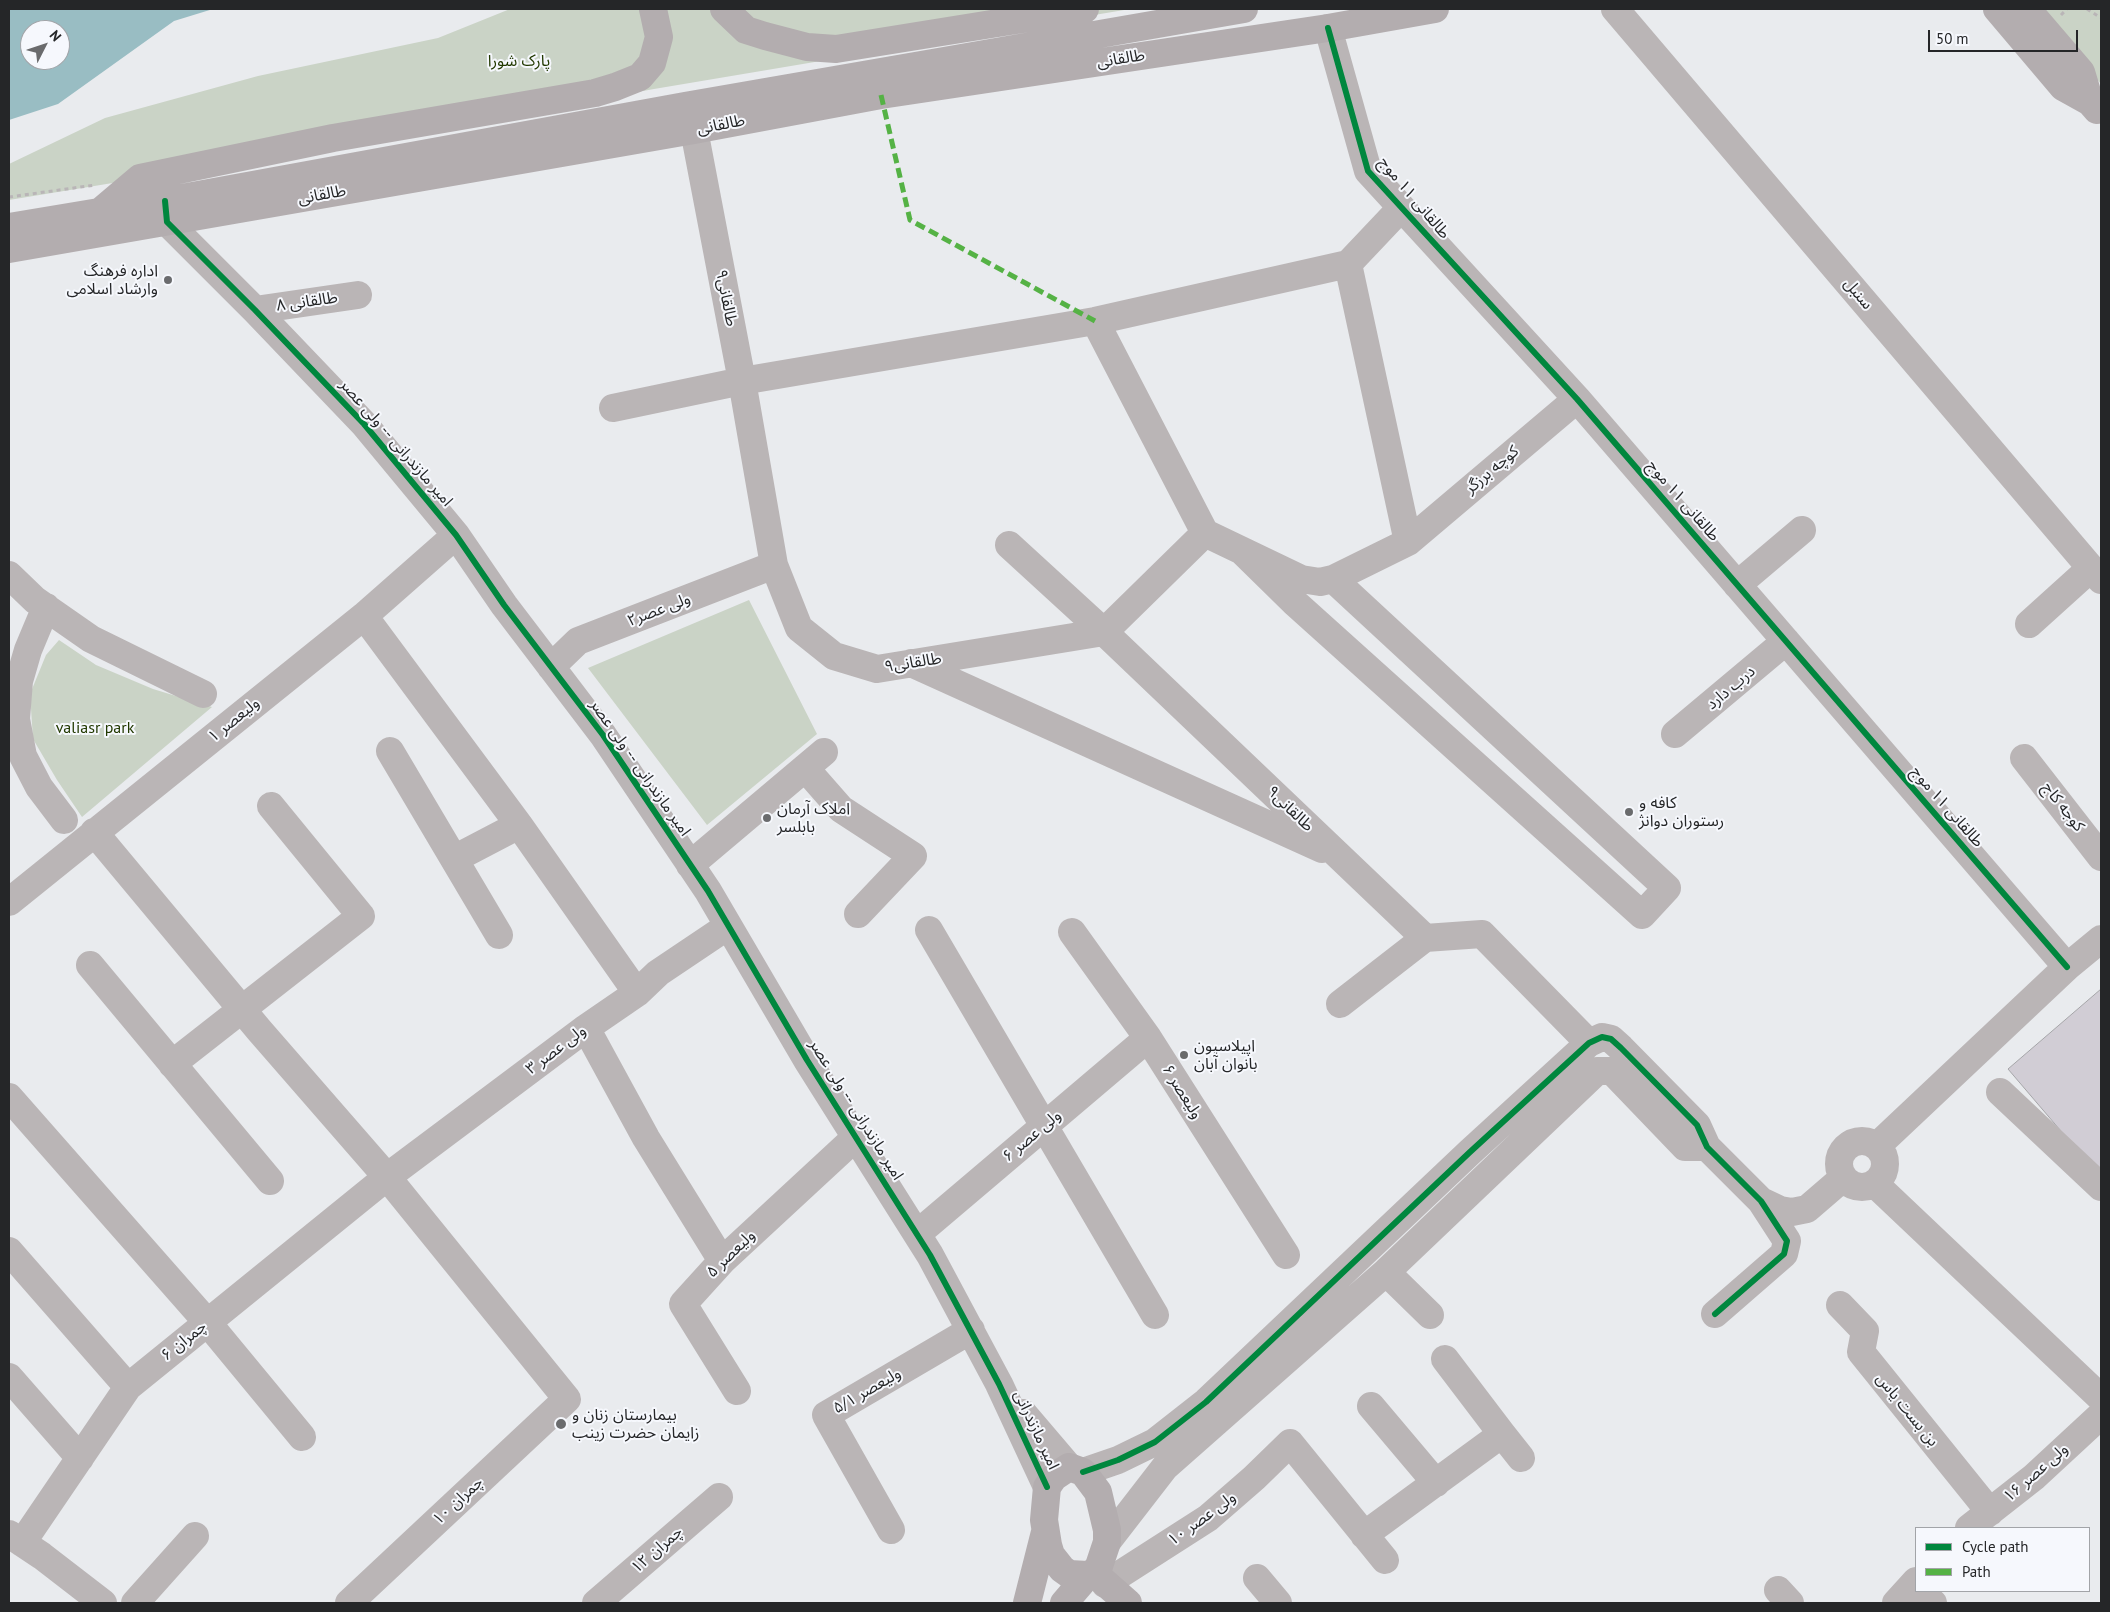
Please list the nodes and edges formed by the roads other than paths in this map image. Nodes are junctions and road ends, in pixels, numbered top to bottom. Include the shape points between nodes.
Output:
1 (653, 9) edge
2 (724, 9) edge
3 (1085, 9) edge
4 (1235, 9) edge
5 (1435, 9) edge
6 (1615, 9) edge
7 (1998, 9) edge
8 (2027, 9) edge
9 (1328, 28) junction
10 (2096, 108) edge
11 (694, 130) junction
12 (1401, 208) junction
13 (99, 212) junction
14 (166, 212) junction
15 (9, 227) edge
16 (9, 249) edge
17 (1348, 264) junction
18 (358, 295) dead end
19 (256, 310) junction
20 (1095, 321) junction
21 (742, 381) junction
22 (1577, 399) junction
23 (613, 408) dead end
24 (1802, 530) dead end
25 (1205, 533) junction
26 (456, 535) junction
27 (1408, 542) junction
28 (1010, 545) dead end
29 (1242, 551) junction
30 (774, 565) junction
31 (2096, 574) edge
32 (9, 575) edge
33 (1333, 579) junction
34 (1737, 585) junction
35 (46, 607) junction
36 (364, 616) junction
37 (2030, 624) dead end
38 (1104, 632) junction
39 (1786, 642) junction
40 (910, 663) junction
41 (551, 667) junction
42 (203, 694) dead end
43 (1675, 734) dead end
44 (390, 750) dead end
45 (2024, 758) dead end
46 (271, 806) dead end
47 (64, 820) dead end
48 (519, 825) junction
49 (94, 832) junction
50 (2101, 856) edge
51 (1340, 857) junction
52 (454, 859) junction
53 (690, 865) junction
54 (9, 902) edge
55 (858, 914) dead end
56 (728, 926) junction
57 (929, 930) dead end
58 (1072, 932) dead end
59 (500, 935) dead end
60 (1425, 938) junction
61 (2101, 940) edge
62 (90, 965) dead end
63 (2067, 967) junction
64 (636, 992) junction
65 (1340, 1004) dead end
66 (242, 1009) junction
67 (586, 1028) junction
68 (1148, 1038) junction
69 (1589, 1043) junction
70 (172, 1064) junction
71 (2000, 1092) dead end
72 (9, 1097) edge
73 (1044, 1126) junction
74 (856, 1137) junction
75 (1877, 1146) junction
76 (1707, 1148) junction
77 (387, 1177) junction
78 (1843, 1178) junction
79 (270, 1181) dead end
80 (1875, 1184) junction
81 (2101, 1187) edge
82 (1761, 1201) junction
83 (1418, 1202) junction
84 (1437, 1224) junction
85 (917, 1234) junction
86 (9, 1252) edge
87 (1286, 1255) dead end
88 (722, 1261) junction
89 (1386, 1272) junction
90 (1840, 1305) dead end
91 (1715, 1314) dead end
92 (1155, 1315) dead end
93 (1430, 1315) dead end
94 (207, 1322) junction
95 (971, 1330) junction
96 (1445, 1360) dead end
97 (9, 1377) edge
98 (999, 1384) junction
99 (128, 1387) junction
100 (737, 1391) dead end
101 (2101, 1398) edge
102 (1371, 1406) dead end
103 (2101, 1415) edge
104 (1502, 1434) junction
105 (302, 1437) dead end
106 (80, 1458) junction
107 (1521, 1458) dead end
108 (1076, 1469) junction
109 (1436, 1484) junction
110 (1047, 1487) junction
111 (719, 1497) dead end
112 (1980, 1520) edge
113 (891, 1530) dead end
114 (1046, 1530) junction
115 (1364, 1535) junction
116 (195, 1536) dead end
117 (16, 1538) edge
118 (1107, 1542) junction
119 (1385, 1560) dead end
120 (1096, 1578) junction
121 (1257, 1578) dead end
122 (1911, 1590) edge
123 (103, 1603) edge
124 (135, 1603) edge
125 (349, 1603) edge
126 (596, 1603) edge
127 (1027, 1603) edge
128 (1064, 1603) edge
129 (1128, 1603) edge
130 (1278, 1603) edge
131 (1932, 1603) edge

1 - 13 main road via 659,37 652,63 640,77 595,93 333,138 140,178
2 - 3 main road via 746,30 807,47 836,49
4 - 14 main road, طالقانی via 685,106
5 - 9 main road, طالقانی
6 - 31 street, سنبل
7 - 10 main road via 2063,87
8 - 10 main road via 2081,72
9 - 11 main road, طالقانی via 881,95
9 - 12 street, طالقانی ۱۱ موج via 1368,170
11 - 14 main road, طالقانی
11 - 21 street, طالقانی۹
12 - 17 street
12 - 22 street, طالقانی ۱۱ موج
13 - 14 main road, طالقانی
13 - 15 main road, طالقانی
14 - 16 main road, طالقانی
14 - 19 street, امیر مازندرانی -- ولی عصر
17 - 20 street
17 - 27 street
18 - 19 street, طالقانی ۸
19 - 26 street, امیر مازندرانی -- ولی عصر via 364,424
20 - 21 street
20 - 25 street
21 - 23 street
21 - 30 street, طالقانی۹
22 - 27 street, کوچه برزگر
22 - 34 street, طالقانی ۱۱ موج
24 - 34 street
25 - 29 street
25 - 38 street
26 - 36 street, ولیعصر ۱
26 - 41 street, امیر مازندرانی -- ولی عصر
27 - 33 street, کوچه برزگر
28 - 38 street
29 - 33 street via 1301,579 1320,582
29 - 33 street via 1642,915 1667,888
30 - 40 street, طالقانی۹ via 799,628 834,656 877,669
30 - 41 street, ولی عصر۲ via 578,641
31 - 37 street
32 - 35 street
34 - 39 street, طالقانی ۱۱ موج
35 - 42 street via 91,638
35 - 47 street via 19,681 16,718 23,756 39,787
36 - 48 street
36 - 49 street, ولیعصر ۱
38 - 40 street, طالقانی۹
38 - 51 street, طالقانی۹
39 - 43 street, درب دارد
39 - 63 street, طالقانی ۱۱ موج
40 - 51 street
41 - 53 street, امیر مازندرانی -- ولی عصر via 603,735
44 - 52 street
45 - 50 street, کوجه کاج
46 - 66 street via 361,916
48 - 52 street
48 - 64 street
49 - 54 street, ولیعصر ۱
49 - 66 street
51 - 60 street, طالقانی۹
52 - 59 street
53 - 55 street via 815,760 841,809 913,856
53 - 56 street, امیر مازندرانی -- ولی عصر
56 - 64 street, ولی عصر ۳
56 - 74 street, امیر مازندرانی -- ولی عصر
57 - 73 street
58 - 68 street, ولیعصر ۶
60 - 65 street
60 - 69 street via 1482,934
61 - 63 street
62 - 70 street
63 - 75 street
64 - 67 street, ولی عصر ۳
66 - 70 street
66 - 77 street
67 - 77 street, ولی عصر ۳
67 - 88 street via 646,1138
68 - 73 street, ولی عصر ۶
68 - 87 street, ولیعصر ۶
69 - 76 street via 1602,1037 1611,1039 1697,1125
69 - 83 street
70 - 79 street
71 - 81 street
72 - 94 street
73 - 85 street, ولی عصر ۶
73 - 92 street
74 - 85 street, امیر مازندرانی -- ولی عصر
74 - 88 street, ولیعصر ۵
75 - 78 street via 1863,1140 1849,1145 1840,1156
75 - 80 street via 1884,1156 1885,1168
76 - 82 street
76 - 84 street via 1685,1147 1612,1071 1597,1070
77 - 94 street, چمران ۶
77 - 125 street, چمران ۱۰ via 567,1399
78 - 80 street via 1861,1188
78 - 82 street via 1808,1209 1780,1210
80 - 101 street
82 - 91 street via 1783,1232 1787,1246 1784,1254
83 - 84 street
83 - 108 street via 1206,1402 1155,1442 1118,1460
84 - 89 street
85 - 95 street, امیر مازندرانی -- ولی عصر
86 - 99 street
88 - 100 street, ولیعصر ۵ via 683,1304
89 - 93 street
89 - 118 street via 1165,1467
90 - 112 street, بن بست یاس via 1865,1331 1861,1352
94 - 99 street, چمران ۶
94 - 105 street
95 - 98 street, امیر مازندرانی -- ولی عصر
95 - 113 street, ولیعصر ۵/۱ via 826,1415
96 - 104 street
97 - 106 street
98 - 108 street, امیر مازندرانی
98 - 110 street, امیر مازندرانی
99 - 106 street, چمران ۶
102 - 109 street
103 - 112 street, ولی عصر ۱۶ via 2034,1477
104 - 107 street
104 - 109 street
106 - 117 street, چمران ۶
108 - 110 main road via 1054,1477
108 - 118 main road via 1098,1492
109 - 115 street
110 - 114 main road
111 - 126 street, چمران ۱۲
114 - 120 main road via 1051,1555 1062,1569 1070,1574
114 - 127 main road
115 - 119 street
115 - 120 street, ولی عصر ۱۰ via 1290,1443 1208,1518
116 - 124 street
117 - 123 street
118 - 120 main road
120 - 128 main road
120 - 129 main road
121 - 130 street
122 - 131 street

